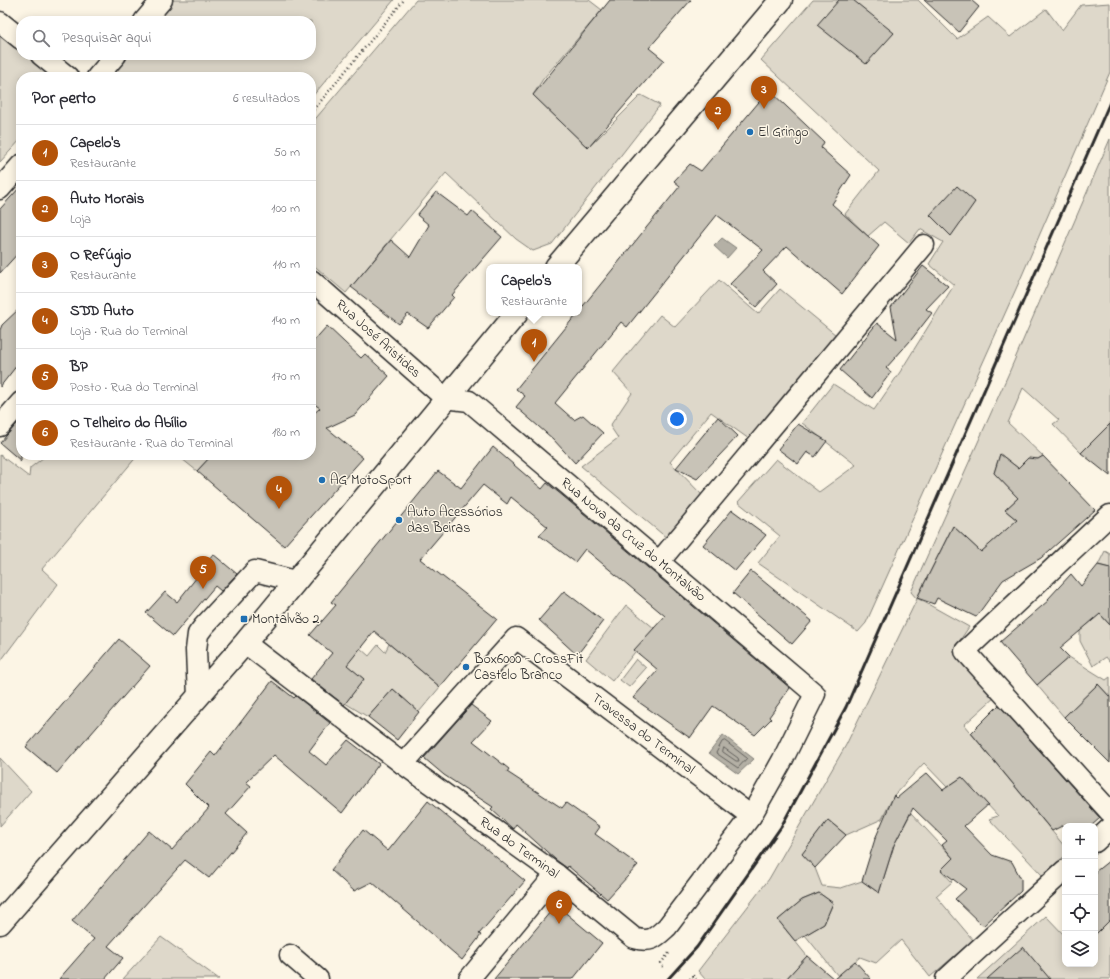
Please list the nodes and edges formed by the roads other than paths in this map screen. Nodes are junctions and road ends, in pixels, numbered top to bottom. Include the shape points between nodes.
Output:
1 (162, 0) edge
2 (781, 0) edge
3 (148, 16) edge
4 (0, 22) edge
5 (16, 35) edge
6 (47, 60) edge
7 (112, 60) edge
8 (62, 72) edge
9 (101, 72) edge
10 (16, 171) edge
11 (0, 189) edge
12 (924, 245) dead end
13 (559, 264) edge
14 (316, 284) edge
15 (514, 316) edge
16 (445, 398) junction
17 (16, 408) edge
18 (0, 426) edge
19 (1110, 516) edge
20 (658, 562) junction
21 (295, 581) junction
22 (245, 643) junction
23 (815, 694) joint
24 (198, 697) junction
25 (403, 764) junction
26 (1110, 812) edge
27 (751, 816) junction
28 (1110, 828) edge
29 (1098, 839) edge
30 (1062, 873) edge
31 (556, 874) junction
32 (0, 923) edge
33 (290, 955) dead end
34 (318, 979) edge
35 (469, 979) edge
36 (946, 979) edge

1 - 3 street
2 - 13 main road
4 - 5 street
6 - 8 street
7 - 9 street
10 - 11 street
12 - 20 street
14 - 16 street, Rua José Aristides
15 - 16 main road
16 - 20 street, Rua Nova da Cruz do Montalvão via 469,401
16 - 21 main road
17 - 18 street
19 - 26 street via 965,651
20 - 23 street, Rua Nova da Cruz do Montalvão
21 - 22 main road
21 - 24 street via 255,571 198,634
22 - 24 main road
22 - 25 street, Rua do Terminal
23 - 27 street, Rua do Terminal
24 - 32 main road
25 - 27 street, Travessa do Terminal via 516,638
25 - 31 street, Rua do Terminal
27 - 31 street, Rua do Terminal via 667,927 655,938 645,941 634,938
28 - 29 street
30 - 36 street
31 - 35 street
33 - 34 street

